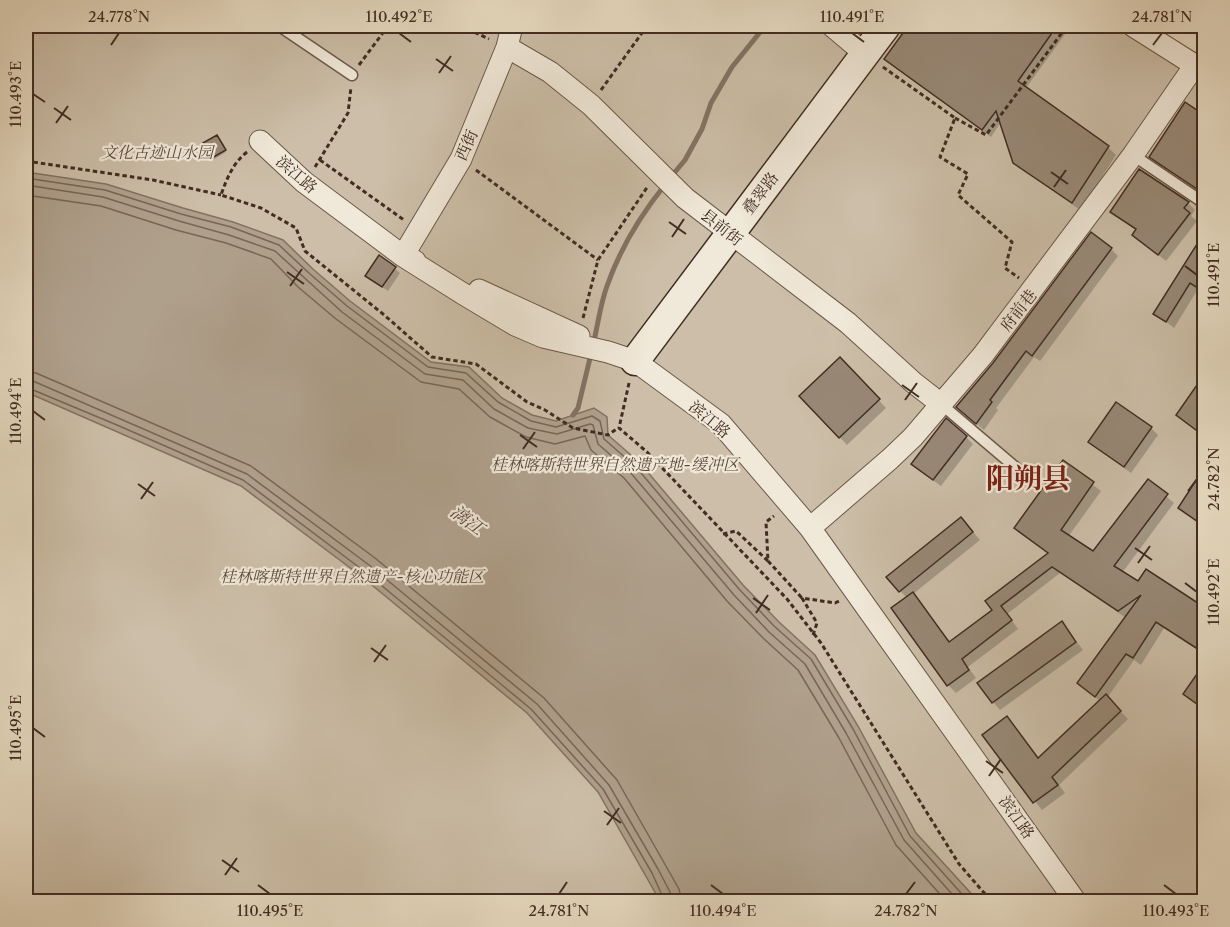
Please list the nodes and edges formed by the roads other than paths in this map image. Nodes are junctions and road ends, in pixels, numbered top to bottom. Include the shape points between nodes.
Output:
1 (282, 26) edge
2 (513, 26) edge
3 (887, 26) edge
4 (1133, 26) edge
5 (836, 29) edge
6 (507, 47) junction
7 (864, 53) junction
8 (1201, 69) edge
9 (352, 75) road end
10 (260, 141) road end
11 (1133, 155) junction
12 (1204, 203) edge
13 (729, 234) junction
14 (403, 256) junction
15 (635, 361) junction
16 (941, 404) junction
17 (1028, 478) dead end
18 (810, 528) junction
19 (1076, 902) edge

1 - 9 lane
2 - 6 street, 西街
3 - 7 street, 叠翠路
3 - 15 street
4 - 8 street
5 - 7 street
6 - 13 street, 县前街 via 550,72 591,105 685,198
6 - 14 street, 西街 via 461,159
7 - 13 street, 叠翠路
8 - 11 street, 府前巷
10 - 14 street, 滨江路 via 304,182
11 - 12 lane
11 - 16 street, 府前巷 via 1035,288
13 - 15 street, 叠翠路
13 - 16 street, 县前街 via 848,323
14 - 15 street
14 - 15 street, 滨江路 via 515,325 543,337
15 - 18 street, 滨江路 via 721,424
16 - 17 lane
16 - 18 street, 府前巷 via 891,459
18 - 19 street, 滨江路

